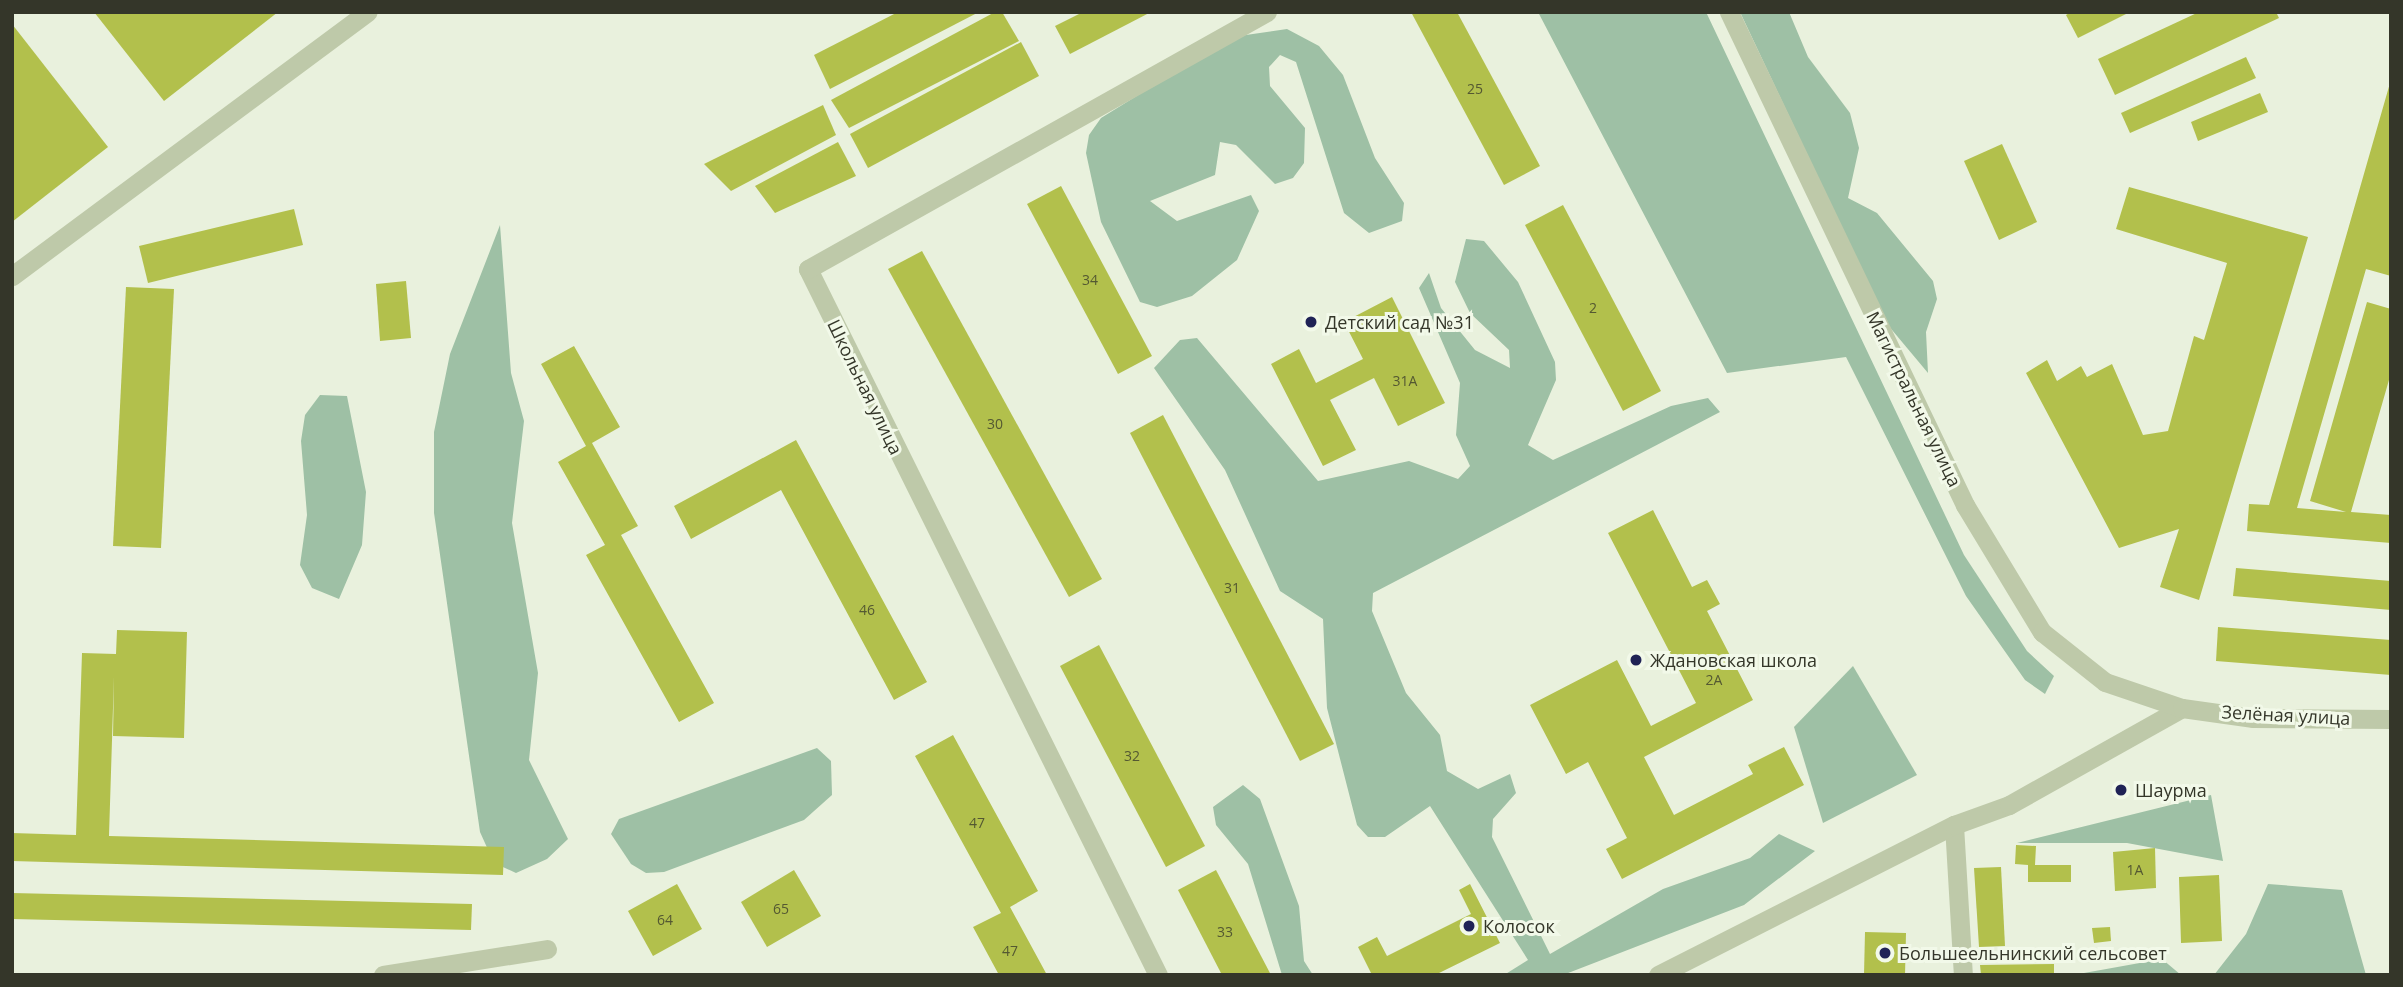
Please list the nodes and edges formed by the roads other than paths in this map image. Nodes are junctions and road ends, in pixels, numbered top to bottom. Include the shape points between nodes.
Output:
1 (368, 12) edge
2 (1267, 12) edge
3 (1729, 12) edge
4 (12, 276) edge
5 (2182, 708) junction
6 (2391, 719) edge
7 (1954, 825) junction
8 (547, 949) dead end
9 (383, 975) edge
10 (1158, 975) edge
11 (1658, 975) edge
12 (1963, 975) edge

1 - 4 street
2 - 10 street, Школьная улица via 808,269
3 - 5 street, Магистральная улица via 2017,600 2066,655 2105,682
5 - 6 street, Зелёная улица via 2253,718
5 - 7 street via 2009,805
7 - 11 street
7 - 12 street
8 - 9 street

